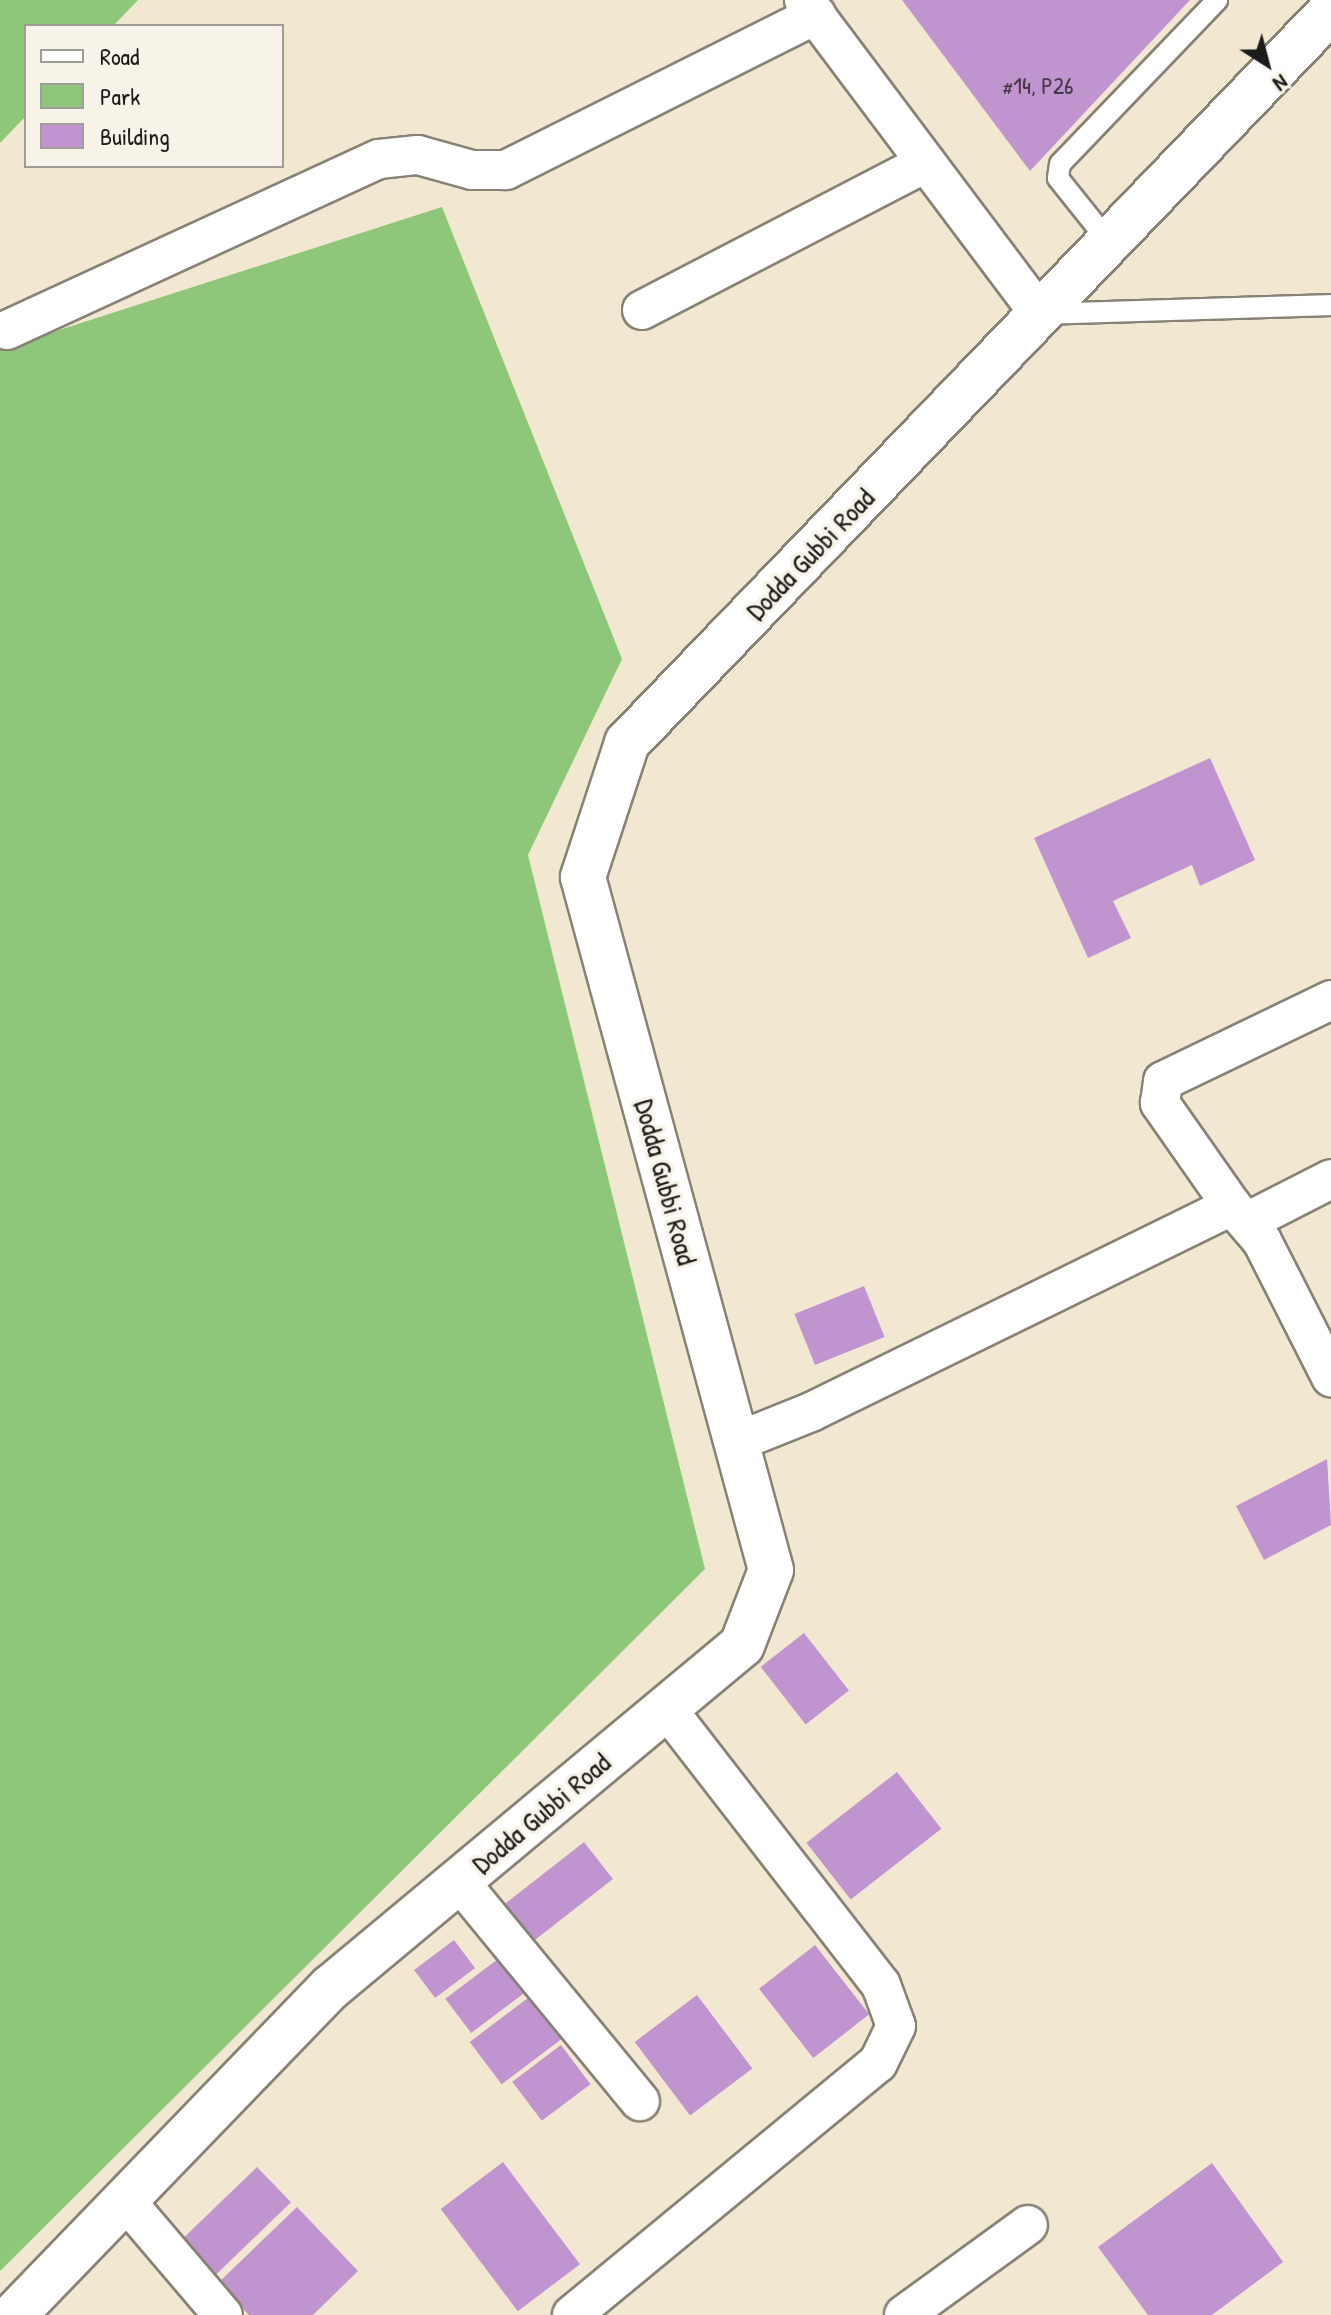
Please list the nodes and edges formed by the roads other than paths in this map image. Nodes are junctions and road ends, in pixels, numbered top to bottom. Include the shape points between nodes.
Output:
1 (1217, 0) edge
2 (810, 7) edge
3 (1331, 11) edge
4 (926, 163) junction
5 (1109, 242) junction
6 (1331, 305) edge
7 (642, 310) dead end
8 (1040, 314) junction
9 (7, 330) dead end
10 (1331, 1000) edge
11 (1331, 1179) edge
12 (1240, 1213) junction
13 (1331, 1377) edge
14 (736, 1442) junction
15 (666, 1708) junction
16 (459, 1881) junction
17 (640, 2101) dead end
18 (125, 2200) junction
19 (1028, 2225) dead end
20 (14, 2315) edge
21 (223, 2315) edge
22 (572, 2315) edge
23 (904, 2315) edge

1 - 5 lane via 1060,164 1058,178
2 - 4 street
2 - 9 street via 506,170 472,170 418,155 379,159
3 - 5 street, Dodda Gubbi Road
4 - 7 street
4 - 8 street
5 - 8 street, Dodda Gubbi Road
6 - 8 lane
8 - 14 street, Dodda Gubbi Road via 627,743 583,877
10 - 12 street via 1163,1081 1158,1091 1160,1103
11 - 12 street
12 - 13 street
12 - 14 street
14 - 15 street, Dodda Gubbi Road via 771,1570 742,1645
15 - 16 street, Dodda Gubbi Road
15 - 22 street via 881,1985 896,2026 878,2063
16 - 17 street
16 - 18 street, Dodda Gubbi Road via 330,1988
18 - 20 street, Dodda Gubbi Road
18 - 21 street
19 - 23 street

